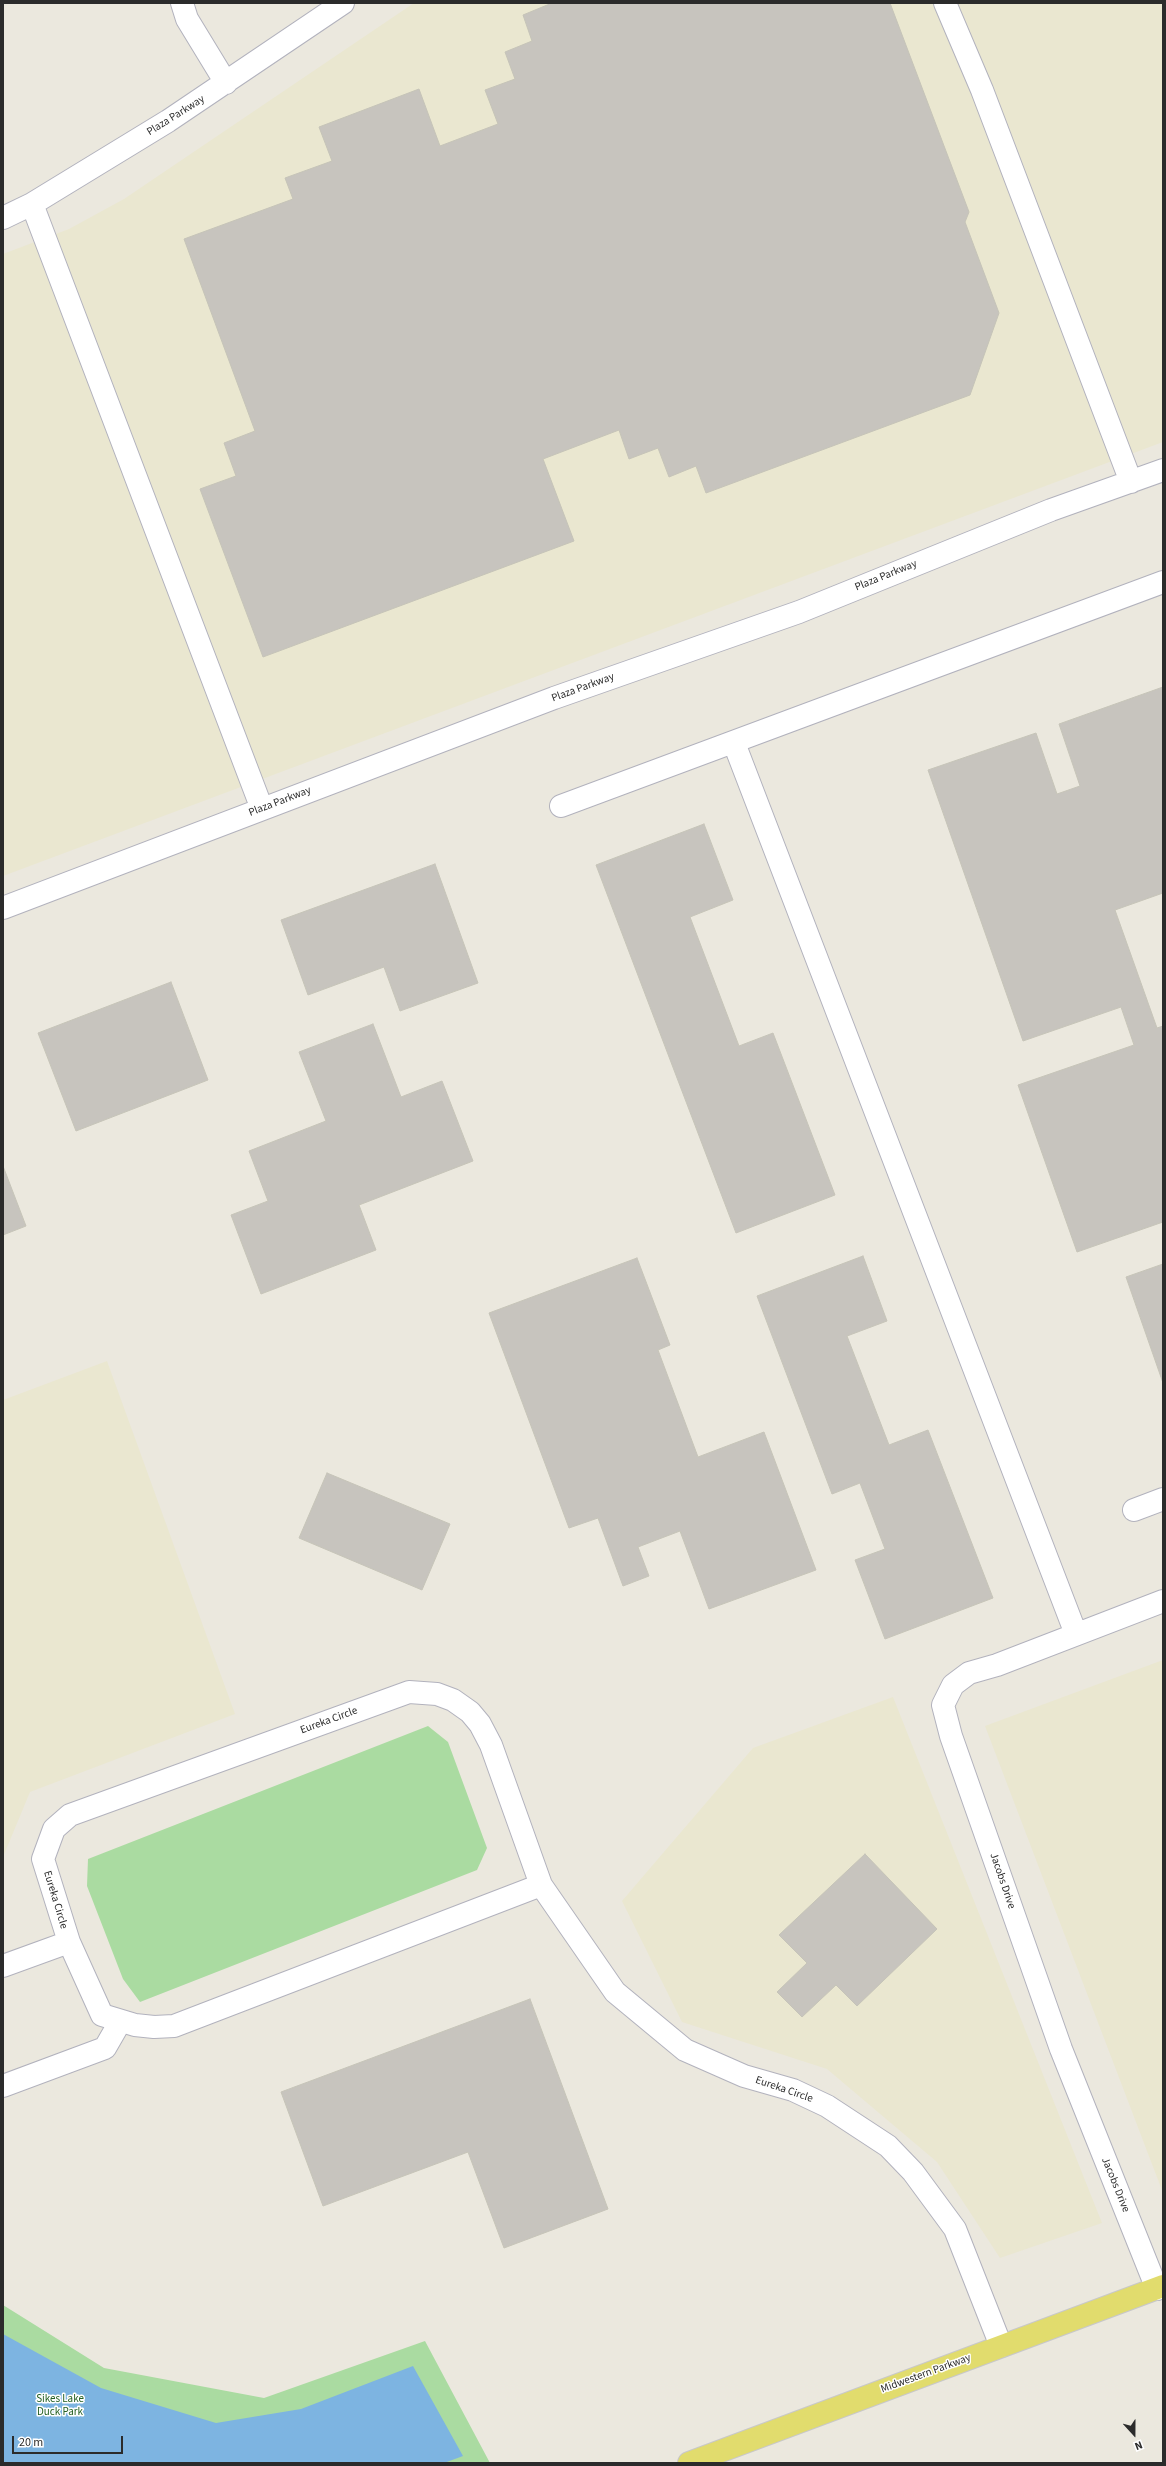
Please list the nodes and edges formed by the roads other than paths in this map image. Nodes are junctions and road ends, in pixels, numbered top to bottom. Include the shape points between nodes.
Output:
1 (182, 3) edge
2 (343, 3) edge
3 (945, 3) edge
4 (226, 83) junction
5 (32, 204) junction
6 (3, 218) edge
7 (1163, 470) edge
8 (1131, 482) junction
9 (1163, 582) edge
10 (734, 743) junction
11 (561, 806) dead end
12 (262, 809) junction
13 (3, 908) edge
14 (1163, 1499) edge
15 (1134, 1510) dead end
16 (1163, 1601) edge
17 (1076, 1634) junction
18 (541, 1885) junction
19 (69, 1942) junction
20 (3, 1966) edge
21 (120, 2022) junction
22 (3, 2086) edge
23 (1160, 2287) edge
24 (1001, 2346) junction
25 (689, 2463) edge

1 - 4 street via 187,19
2 - 4 street, Plaza Parkway
3 - 8 street via 982,90
4 - 5 street, Plaza Parkway
5 - 6 street, Plaza Parkway
5 - 12 street
7 - 8 street, Plaza Parkway
8 - 12 street, Plaza Parkway via 1051,510 799,612 554,698
9 - 10 street
10 - 11 street
10 - 17 street
12 - 13 street, Plaza Parkway
14 - 15 street
16 - 17 street, Jacobs Drive
17 - 23 street, Jacobs Drive via 997,1665 969,1673 953,1685 943,1705 951,1736 1062,2049
18 - 19 street, Eureka Circle via 491,1745 480,1724 470,1712 453,1700 437,1694 408,1692 70,1815 54,1829 43,1859
18 - 21 street, Eureka Circle via 174,2026 154,2027
18 - 24 street, Eureka Circle via 615,1992 685,2050 744,2076 793,2090 827,2106 888,2146 913,2172 955,2229
19 - 20 street
19 - 21 street, Eureka Circle via 102,2015
21 - 22 street via 105,2048
23 - 24 main road, Midwestern Parkway
24 - 25 main road, Midwestern Parkway

